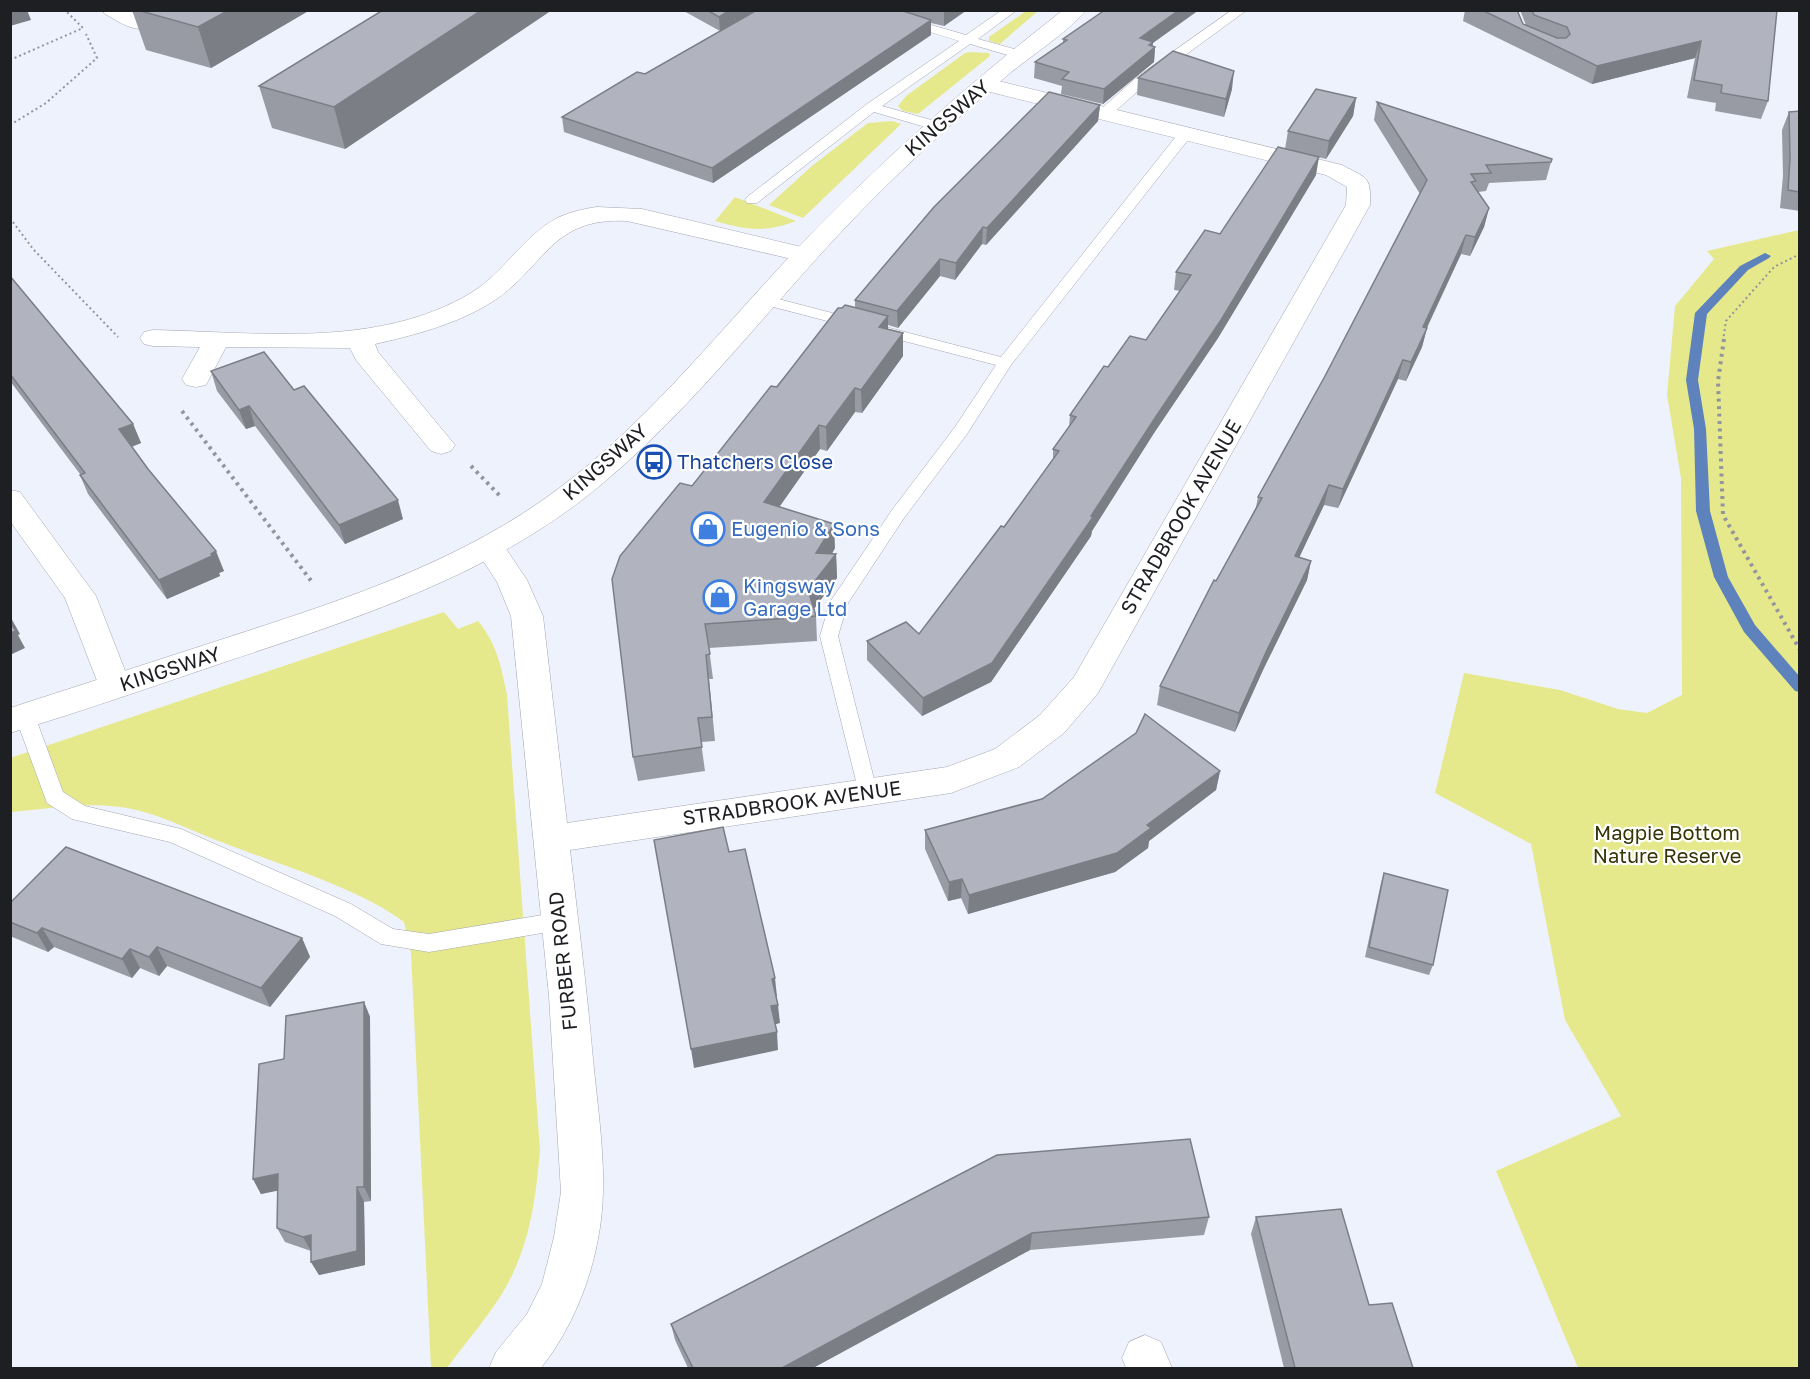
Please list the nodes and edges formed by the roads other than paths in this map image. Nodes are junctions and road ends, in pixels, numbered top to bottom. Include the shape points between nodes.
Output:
1 (112, 10) edge
2 (864, 10) edge
3 (1011, 10) edge
4 (1076, 10) edge
5 (1241, 10) edge
6 (140, 24) dead end
7 (969, 40) junction
8 (1021, 55) junction
9 (986, 84) junction
10 (872, 107) junction
11 (1105, 113) junction
12 (937, 126) junction
13 (1186, 133) junction
14 (752, 200) dead end
15 (805, 255) junction
16 (764, 300) junction
17 (153, 338) dead end
18 (217, 339) junction
19 (361, 340) junction
20 (1005, 363) junction
21 (195, 379) dead end
22 (441, 446) road end
23 (10, 499) edge
24 (489, 547) junction
25 (115, 686) junction
26 (18, 718) edge
27 (867, 791) junction
28 (550, 839) junction
29 (560, 921) junction
30 (512, 1368) edge

1 - 6 street
2 - 7 lane
3 - 7 lane
4 - 8 street, KINGSWAY
5 - 11 lane via 1142,80
7 - 8 lane
7 - 10 lane
8 - 9 street, KINGSWAY
9 - 11 street, STRADBROOK AVENUE
9 - 12 street, KINGSWAY
10 - 12 lane
10 - 14 lane
11 - 13 street, STRADBROOK AVENUE
12 - 15 street, KINGSWAY
13 - 20 lane
13 - 27 street, STRADBROOK AVENUE via 1334,170 1359,184 1358,205 1079,693 1052,724 1007,758 951,780
15 - 16 street, KINGSWAY
15 - 19 street via 642,217 584,216 552,231 481,298 394,332
16 - 20 lane
16 - 24 street, KINGSWAY via 672,401 590,479
17 - 18 street
18 - 19 street
18 - 21 street
19 - 22 street via 365,354
20 - 27 lane via 898,514 833,617 830,636
23 - 25 street via 80,596
24 - 25 street, KINGSWAY via 338,614
24 - 28 street, FURBER ROAD via 512,580 527,616
25 - 26 street, KINGSWAY
26 - 29 lane via 54,797 79,813 174,835 343,910 389,938 429,942
27 - 28 street, STRADBROOK AVENUE
28 - 29 street, FURBER ROAD
29 - 30 street, FURBER ROAD via 582,1191 563,1288 543,1330

